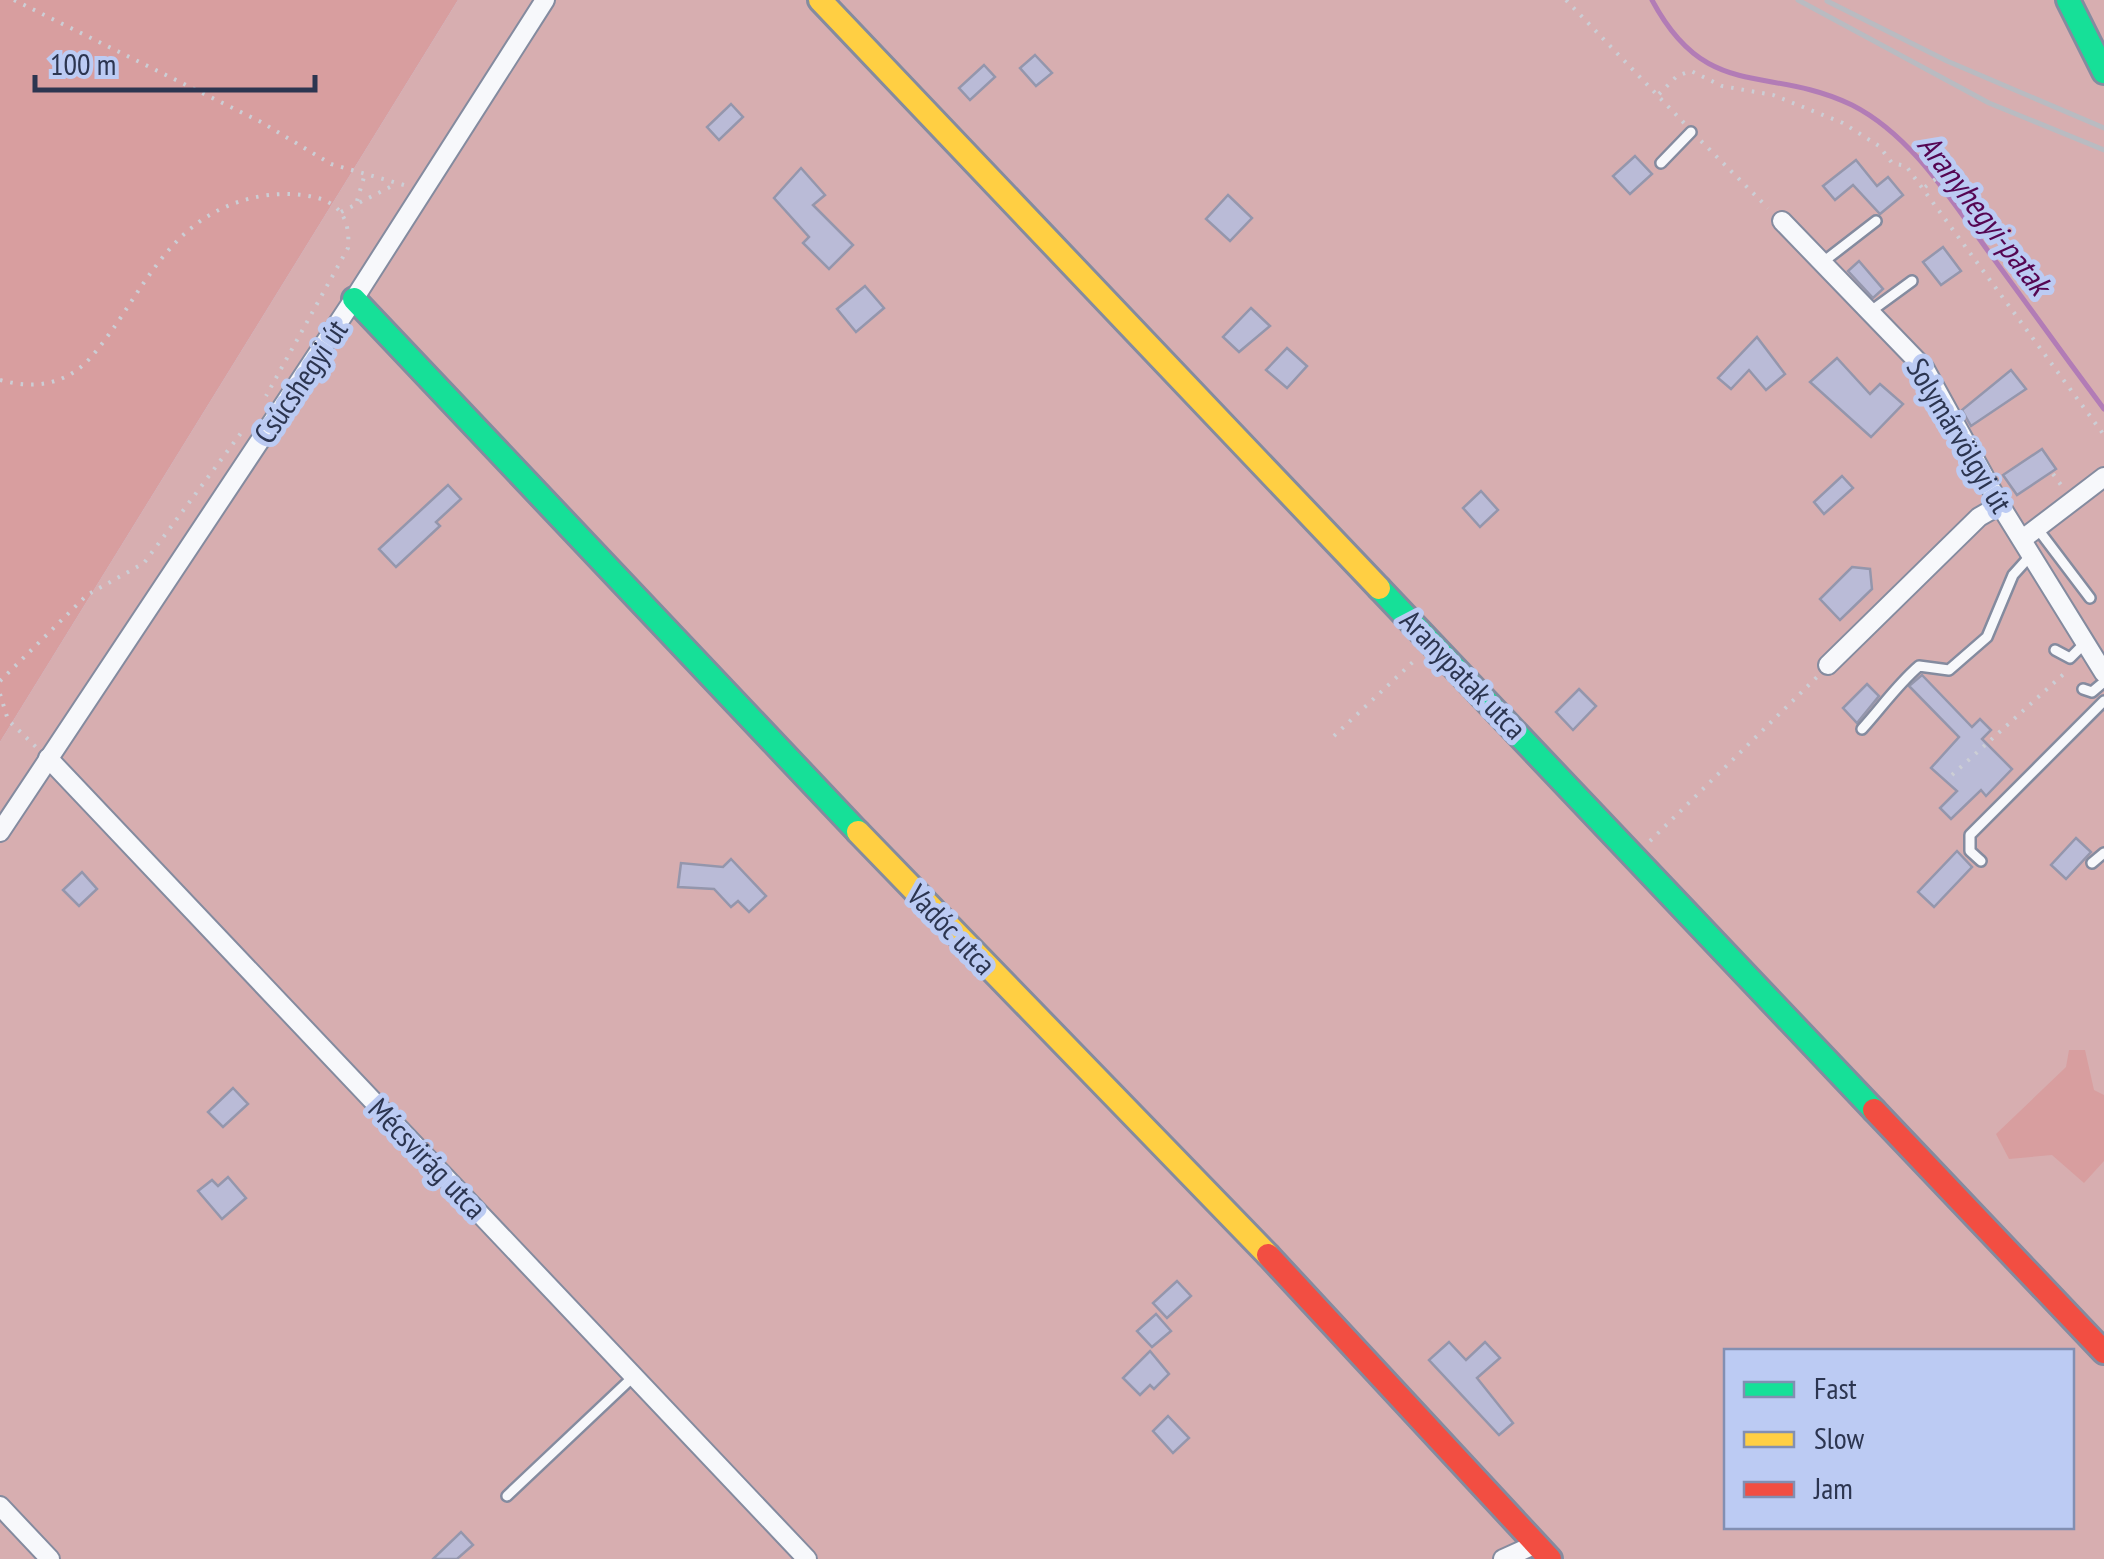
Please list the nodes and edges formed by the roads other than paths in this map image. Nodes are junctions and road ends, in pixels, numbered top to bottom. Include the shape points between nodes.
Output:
1 (545, 0) edge
2 (820, 0) edge
3 (2068, 0) edge
4 (2098, 62) edge
5 (1691, 132) road end
6 (1660, 162) dead end
7 (1876, 221) dead end
8 (1782, 222) road end
9 (1824, 262) junction
10 (1912, 282) dead end
11 (354, 299) junction
12 (1872, 311) junction
13 (2104, 477) edge
14 (2000, 505) junction
15 (2032, 540) junction
16 (2090, 598) dead end
17 (2086, 642) junction
18 (2055, 650) dead end
19 (1828, 665) road end
20 (2104, 673) edge
21 (2104, 682) edge
22 (2083, 689) dead end
23 (2104, 701) edge
24 (1862, 729) dead end
25 (48, 758) junction
26 (0, 832) edge
27 (2104, 853) edge
28 (1981, 861) dead end
29 (2092, 863) dead end
30 (2104, 1352) edge
31 (636, 1376) junction
32 (507, 1496) dead end
33 (0, 1506) edge
34 (1543, 1552) edge
35 (50, 1559) edge
36 (807, 1559) edge
37 (1503, 1559) edge

1 - 11 street, Csúcshegyi út
2 - 30 street, Aranypatak utca
3 - 4 street
5 - 6 lane
7 - 9 lane
8 - 9 street, Solymárvölgyi út
9 - 12 street, Solymárvölgyi út
10 - 12 lane
11 - 25 street, Csúcshegyi út
11 - 34 street, Vadóc utca via 828,802 1349,1338
12 - 14 street, Solymárvölgyi út via 1925,369
13 - 15 street
14 - 15 street, Solymárvölgyi út
14 - 19 street via 1978,518
15 - 16 lane
15 - 17 street, Solymárvölgyi út
15 - 24 lane via 1987,637 1949,670 1919,666 1894,686
17 - 18 lane via 2070,658
17 - 20 street, Solymárvölgyi út
21 - 22 lane via 2092,692
23 - 28 lane via 1970,835 1970,851
25 - 26 street, Csúcshegyi út
25 - 31 street, Mécsvirág utca
27 - 29 lane
31 - 32 lane
31 - 36 street, Mécsvirág utca
33 - 35 street
34 - 37 street

